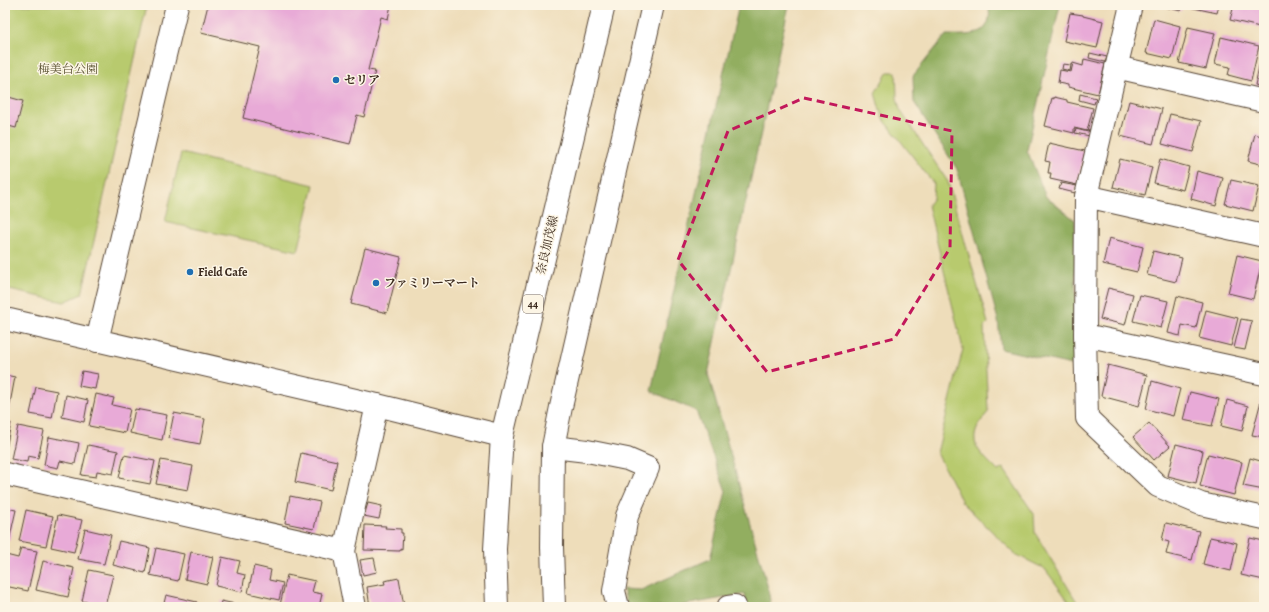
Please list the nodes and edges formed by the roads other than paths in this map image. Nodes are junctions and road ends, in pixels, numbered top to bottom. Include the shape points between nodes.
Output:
1 (177, 5) edge
2 (604, 5) edge
3 (652, 5) edge
4 (1131, 5) edge
5 (1116, 68) junction
6 (1264, 101) edge
7 (1086, 196) junction
8 (1264, 236) edge
9 (5, 319) edge
10 (1085, 335) junction
11 (97, 341) junction
12 (1264, 374) edge
13 (377, 405) junction
14 (502, 436) junction
15 (554, 447) junction
16 (5, 474) edge
17 (1264, 518) edge
18 (344, 551) junction
19 (355, 607) edge
20 (497, 607) edge
21 (554, 607) edge
22 (618, 607) edge
23 (728, 607) edge
24 (736, 607) edge

1 - 11 street
2 - 14 street, 奈良加茂線 / 44
3 - 15 street
4 - 5 street
5 - 6 street
5 - 7 street
7 - 8 street
7 - 10 street
9 - 11 street
10 - 12 street
10 - 17 street via 1087,418 1158,486 1201,504
11 - 13 street
13 - 14 street
13 - 18 street
14 - 20 street, 奈良加茂線 / 44 via 495,549
15 - 21 street
15 - 22 street via 627,459 648,468 627,516 614,591
16 - 18 street
18 - 19 street
23 - 24 street

